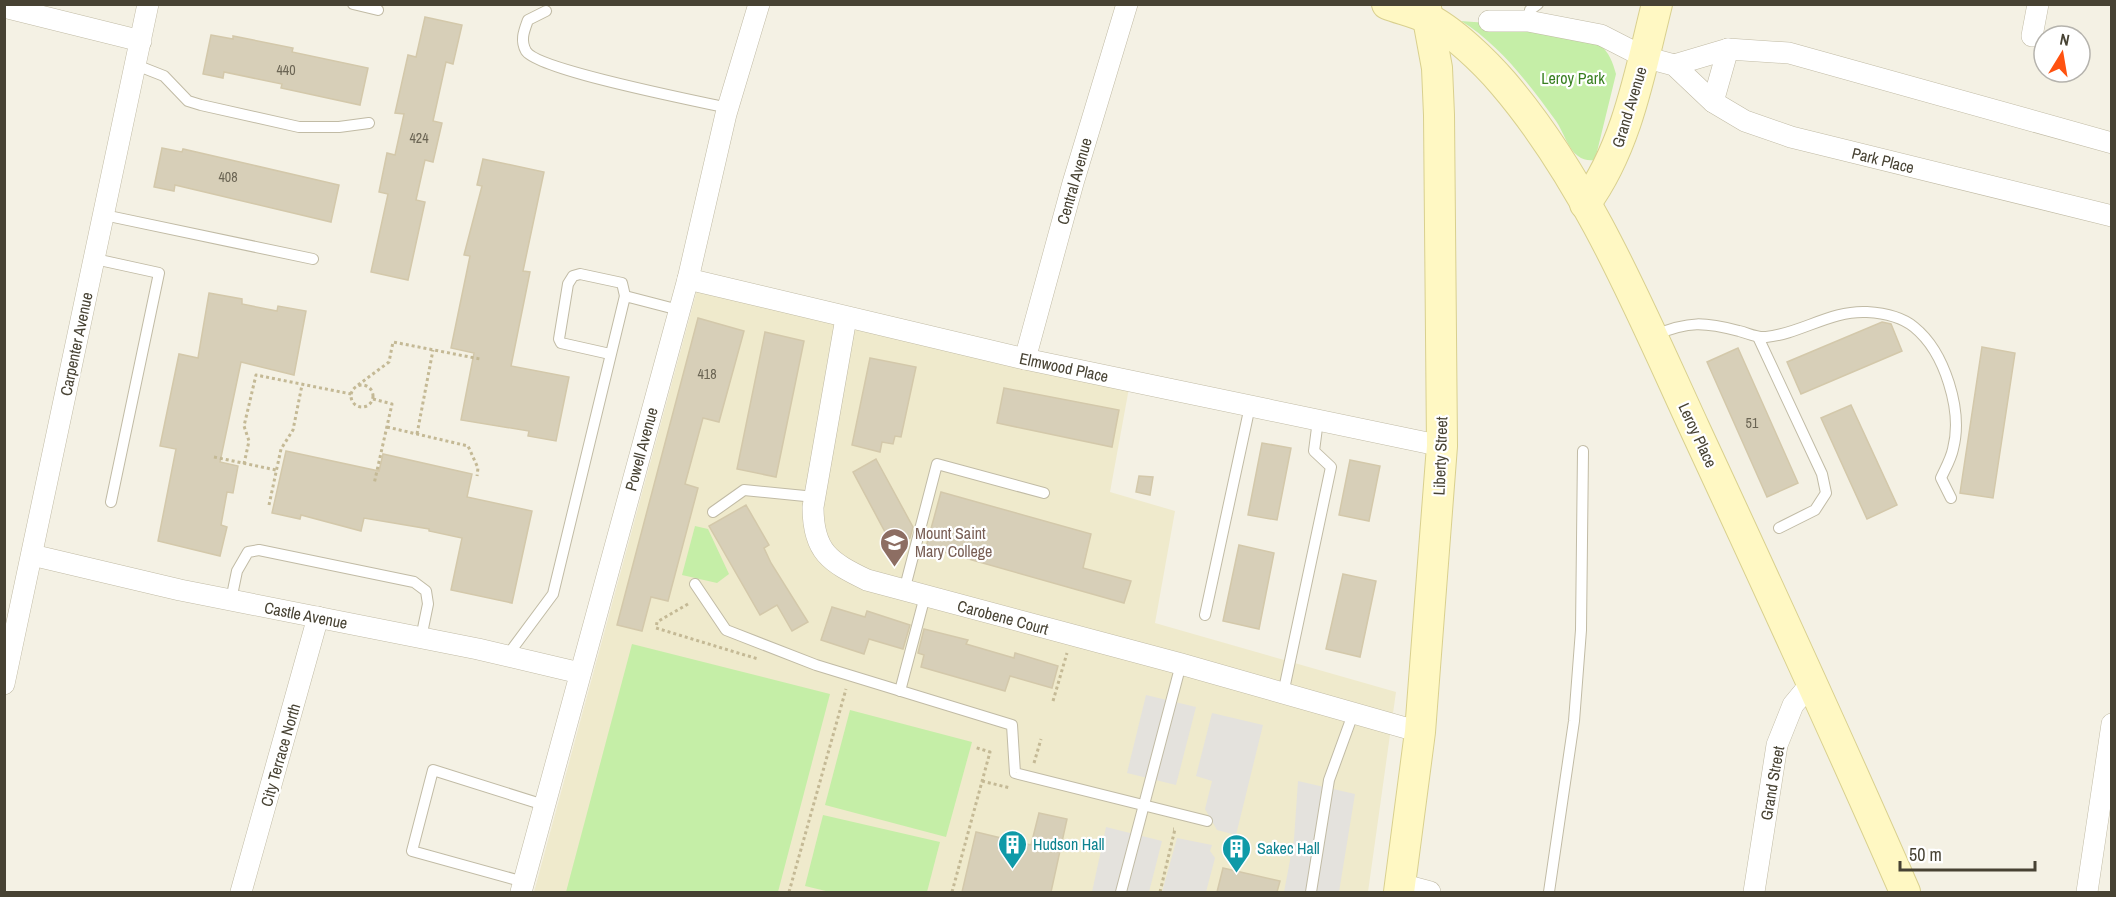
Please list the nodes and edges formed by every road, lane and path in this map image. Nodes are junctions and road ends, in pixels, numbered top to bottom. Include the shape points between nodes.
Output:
1 (148, 4) edge
2 (353, 4) edge
3 (759, 4) edge
4 (1127, 4) edge
5 (1387, 4) edge
6 (1657, 4) edge
7 (2038, 4) edge
8 (4, 7) edge
9 (378, 10) dead end
10 (546, 11) dead end
11 (1427, 12) edge
12 (1533, 13) edge
13 (1489, 21) dead end
14 (2034, 24) edge
15 (141, 41) junction
16 (1728, 49) junction
17 (1644, 57) junction
18 (136, 64) junction
19 (1674, 65) junction
20 (1713, 102) junction
21 (728, 108) junction
22 (369, 123) dead end
23 (2112, 143) edge
24 (1585, 204) junction
25 (104, 215) junction
26 (2112, 216) edge
27 (95, 259) junction
28 (313, 259) dead end
29 (688, 279) junction
30 (625, 296) junction
31 (680, 310) junction
32 (846, 318) junction
33 (1652, 336) junction
34 (1758, 337) junction
35 (433, 350) junction
36 (610, 354) junction
37 (480, 359) dead end
38 (1025, 359) junction
39 (302, 385) junction
40 (358, 385) junction
41 (351, 394) junction
42 (374, 399) junction
43 (1250, 406) junction
44 (1318, 420) junction
45 (387, 428) junction
46 (417, 434) junction
47 (1442, 446) junction
48 (1583, 452) dead end
49 (214, 457) dead end
50 (244, 464) junction
51 (276, 470) junction
52 (477, 477) dead end
53 (374, 484) dead end
54 (1044, 493) dead end
55 (815, 497) junction
56 (1951, 498) dead end
57 (111, 502) dead end
58 (269, 505) dead end
59 (713, 513) dead end
60 (1779, 528) dead end
61 (32, 555) junction
62 (695, 584) dead end
63 (904, 591) junction
64 (925, 596) junction
65 (231, 600) junction
66 (1205, 615) dead end
67 (318, 617) junction
68 (421, 638) junction
69 (1068, 650) dead end
70 (507, 656) junction
71 (1181, 664) junction
72 (580, 673) junction
73 (1812, 682) junction
74 (4, 684) edge
75 (847, 686) dead end
76 (900, 691) junction
77 (1283, 694) junction
78 (1053, 700) dead end
79 (1353, 714) junction
80 (2112, 724) edge
81 (1420, 732) junction
82 (1041, 739) dead end
83 (974, 747) dead end
84 (1033, 768) dead end
85 (982, 781) junction
86 (1016, 789) dead end
87 (544, 805) junction
88 (1144, 806) junction
89 (1139, 820) junction
90 (1207, 821) dead end
91 (522, 887) edge
92 (1399, 888) edge
93 (241, 892) edge
94 (789, 892) edge
95 (952, 892) edge
96 (1121, 892) edge
97 (1160, 892) edge
98 (1311, 892) edge
99 (1430, 892) edge
100 (1549, 892) edge
101 (1754, 892) edge
102 (1905, 892) edge
103 (2087, 892) edge

1 - 15 street, Carpenter Avenue
2 - 9 lane
3 - 21 street, Powell Avenue
4 - 38 street, Central Avenue
5 - 11 street, Leroy Place
6 - 17 street, Grand Avenue
7 - 14 street
8 - 15 street
10 - 21 lane via 528,20 522,37 526,51 535,59
11 - 24 street, Leroy Place via 1502,81 1545,136
11 - 47 street, Liberty Street via 1437,68 1439,115
12 - 13 street, Park Place
12 - 17 street, Park Place via 1601,34
15 - 18 street, Carpenter Avenue
16 - 19 street
16 - 20 street
16 - 23 street via 1789,54
17 - 19 street, Park Place
17 - 24 street, Grand Avenue via 1615,153
18 - 22 lane via 164,76 188,101 201,105 299,127
18 - 25 street, Carpenter Avenue
19 - 20 street, Park Place
20 - 26 street, Park Place via 1745,121 1791,137
21 - 29 street, Powell Avenue
24 - 33 street, Leroy Place
25 - 27 street, Carpenter Avenue
25 - 28 lane
27 - 57 lane via 159,273
27 - 61 street, Carpenter Avenue
29 - 31 street, Powell Avenue
29 - 32 street, Elmwood Place
30 - 31 lane
30 - 36 lane
30 - 36 lane via 622,283 580,274 568,284 561,343
31 - 72 street, Powell Avenue
32 - 38 street, Elmwood Place
32 - 55 street, Carobene Court
33 - 34 lane via 1680,325 1704,322
33 - 73 street, Leroy Place
34 - 56 lane via 1846,313 1895,317 1915,327 1934,351 1948,381 1956,417 1954,448 1941,478
34 - 60 lane via 1822,474 1826,493 1815,510
35 - 37 path
35 - 40 path via 393,342 389,362
35 - 46 path
36 - 70 lane via 553,594
38 - 43 street, Elmwood Place
39 - 41 path
39 - 50 path via 256,375 244,426 249,441
39 - 51 path via 293,430 281,449
40 - 41 path
40 - 42 path via 371,388
41 - 42 path via 352,402 358,406 369,405
42 - 45 path via 392,404
43 - 44 street, Elmwood Place
43 - 66 lane
44 - 47 street, Elmwood Place
44 - 77 lane via 1314,451 1331,467
45 - 46 path
45 - 53 path
46 - 52 path via 468,446 478,468
47 - 81 street, Liberty Street
48 - 100 lane via 1581,630 1574,721
49 - 50 path
50 - 51 path
51 - 58 path
54 - 63 lane via 937,464
55 - 59 lane via 744,490
55 - 63 street, Carobene Court via 813,526 819,547 836,565
61 - 65 street, Castle Avenue
61 - 74 street, Carpenter Avenue
62 - 76 lane via 726,630 816,665
63 - 64 street, Carobene Court
64 - 71 street, Carobene Court
64 - 76 lane
65 - 67 street, Castle Avenue
65 - 68 lane via 237,571 248,552 259,550 414,582 426,591 428,604
67 - 68 street, Castle Avenue
67 - 93 street, City Terrace North
68 - 70 street, Castle Avenue
69 - 78 path
70 - 72 street, Castle Avenue
71 - 77 street, Carobene Court
71 - 88 lane
72 - 87 street, Powell Avenue
73 - 101 street, Grand Street via 1793,705 1777,745
73 - 102 street, Leroy Place
75 - 94 path
76 - 88 lane via 1012,725 1015,773
77 - 79 street, Carobene Court
79 - 81 street, Carobene Court
79 - 98 lane via 1329,780
80 - 103 street
81 - 92 street, Liberty Street
82 - 84 path
83 - 85 path via 990,752
85 - 86 path
85 - 95 path
87 - 91 street, Powell Avenue
87 - 91 lane via 434,771 412,851
88 - 89 lane
88 - 90 lane
89 - 96 lane
89 - 97 path via 1175,830
92 - 99 street

